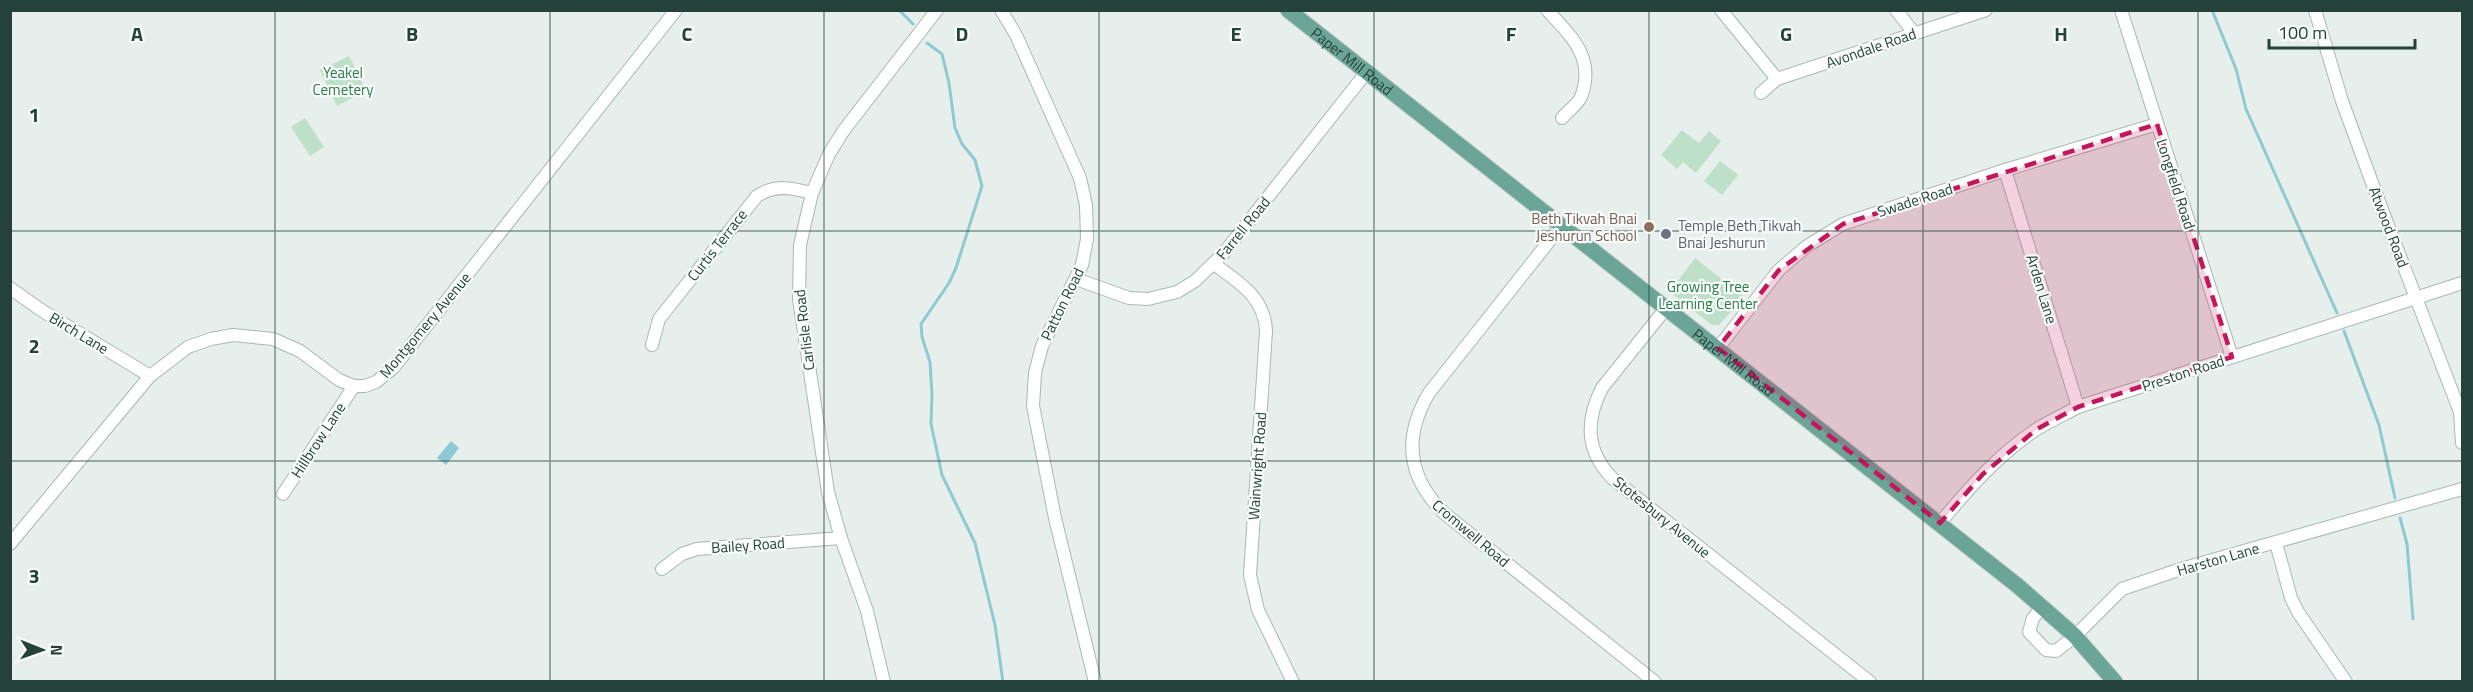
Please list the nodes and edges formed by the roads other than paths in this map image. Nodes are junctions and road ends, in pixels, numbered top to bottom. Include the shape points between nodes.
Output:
1 (675, 10) edge
2 (937, 10) edge
3 (1001, 10) edge
4 (1288, 10) edge
5 (1547, 10) edge
6 (1721, 10) edge
7 (1896, 10) edge
8 (1986, 10) edge
9 (2121, 10) edge
10 (2315, 10) edge
11 (1914, 33) junction
12 (1365, 74) junction
13 (1777, 80) junction
14 (1761, 93) dead end
15 (1562, 118) dead end
16 (2157, 124) junction
17 (2005, 170) junction
18 (812, 193) junction
19 (1562, 225) junction
20 (1214, 264) junction
21 (1076, 279) junction
22 (2463, 283) edge
23 (10, 288) edge
24 (2417, 298) junction
25 (1667, 307) junction
26 (652, 345) dead end
27 (1718, 348) junction
28 (2232, 357) junction
29 (150, 376) junction
30 (354, 386) junction
31 (2078, 407) junction
32 (2463, 444) edge
33 (2463, 489) edge
34 (283, 494) dead end
35 (1940, 523) junction
36 (841, 538) junction
37 (2276, 543) junction
38 (10, 544) edge
39 (662, 568) dead end
40 (2043, 608) junction
41 (2075, 636) junction
42 (884, 681) edge
43 (1095, 681) edge
44 (1293, 681) edge
45 (1655, 681) edge
46 (1870, 681) edge
47 (2115, 681) edge
48 (2346, 681) edge

1 - 30 street, Montgomery Avenue via 393,367 376,382
2 - 18 street, Carlisle Road via 844,130
3 - 21 street, Patton Road via 1080,178 1087,228
4 - 12 main road, Paper Mill Road
5 - 15 street via 1576,42 1586,66 1581,98
6 - 13 street
7 - 11 street
8 - 11 street, Avondale Road
9 - 16 street, Longfield Road
10 - 24 street, Atwood Road via 2350,122
11 - 13 street, Avondale Road
12 - 19 main road, Paper Mill Road
12 - 20 street, Farrell Road
13 - 14 street, Avondale Road
16 - 17 street, Swade Road
16 - 28 street, Longfield Road
17 - 27 street, Swade Road via 1829,232 1779,270
17 - 31 street, Arden Lane
18 - 26 street, Curtis Terrace via 777,188 757,196 659,319
18 - 36 street, Carlisle Road via 800,245 799,299 828,492
19 - 25 main road, Paper Mill Road
19 - 45 street, Cromwell Road via 1429,393 1413,429 1416,475 1427,495 1444,513
20 - 21 street, Farrell Road via 1184,288 1148,299 1129,298
20 - 44 street, Wainwright Road via 1254,295 1265,319 1250,576 1258,610
21 - 43 street, Patton Road via 1042,346 1033,406 1054,518
22 - 24 street, Preston Road
23 - 29 street, Birch Lane
24 - 28 street, Preston Road
24 - 32 street, Atwood Road via 2460,412
25 - 27 main road, Paper Mill Road
25 - 46 street, Stotesbury Avenue via 1597,398 1591,435 1600,466
27 - 35 main road, Paper Mill Road
28 - 31 street, Preston Road
29 - 30 street via 188,347 222,337 247,335 296,348 339,380
29 - 38 street
30 - 34 street, Hillbrow Lane
31 - 35 street, Preston Road via 2037,429 2014,447 1983,474
33 - 37 street, Harston Lane
35 - 40 main road, Paper Mill Road
36 - 39 street, Bailey Road via 697,549
36 - 42 street, Carlisle Road via 867,611
37 - 41 street, Harston Lane via 2181,568 2122,589
37 - 48 street via 2298,612
40 - 41 main road, Paper Mill Road
40 - 41 street, Harston Lane via 2033,618 2030,632 2046,651 2056,651
41 - 47 main road, Paper Mill Road

